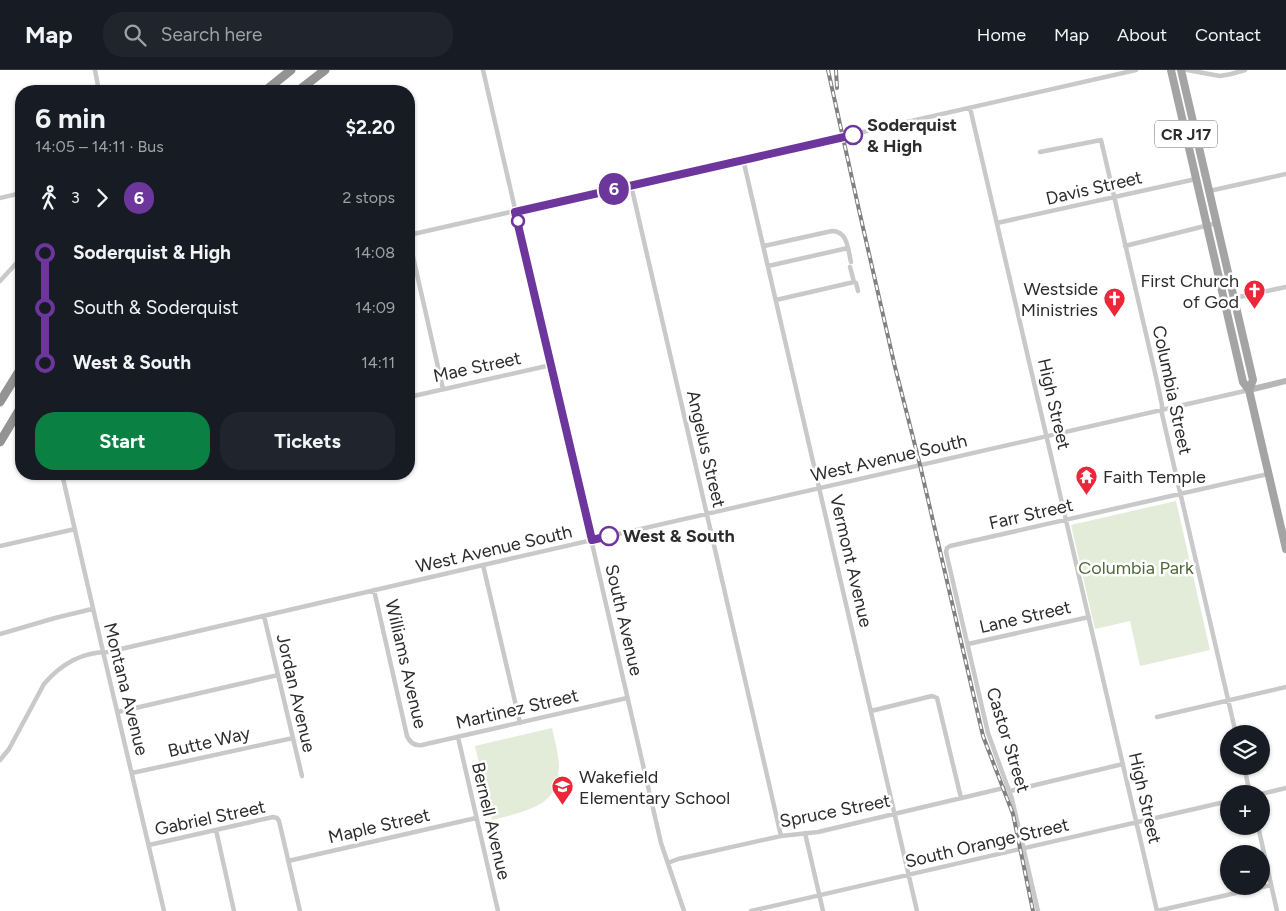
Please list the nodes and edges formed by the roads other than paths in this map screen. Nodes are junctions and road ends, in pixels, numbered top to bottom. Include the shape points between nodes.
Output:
1 (95, 70) edge
2 (291, 70) edge
3 (325, 70) edge
4 (483, 70) edge
5 (1136, 70) edge
6 (1171, 70) edge
7 (1181, 70) edge
8 (1187, 70) edge
9 (1245, 70) edge
10 (99, 85) edge
11 (272, 85) edge
12 (306, 85) edge
13 (970, 108) junction
14 (1040, 152) dead end
15 (744, 159) junction
16 (1286, 174) edge
17 (1196, 179) junction
18 (631, 185) junction
19 (1209, 191) junction
20 (15, 194) edge
21 (1114, 197) junction
22 (0, 198) edge
23 (515, 212) junction
24 (997, 223) junction
25 (1216, 223) junction
26 (1207, 226) junction
27 (415, 234) edge
28 (764, 246) junction
29 (1125, 246) junction
30 (848, 248) junction
31 (15, 265) edge
32 (415, 265) edge
33 (768, 266) junction
34 (0, 282) edge
35 (854, 282) junction
36 (1286, 287) edge
37 (858, 291) dead end
38 (1234, 298) junction
39 (776, 300) junction
40 (551, 365) junction
41 (15, 378) edge
42 (1286, 381) edge
43 (443, 389) junction
44 (1249, 390) junction
45 (415, 396) edge
46 (0, 402) edge
47 (1162, 410) junction
48 (15, 417) edge
49 (1047, 436) junction
50 (0, 442) edge
51 (1268, 474) junction
52 (63, 480) edge
53 (820, 488) junction
54 (1180, 494) junction
55 (707, 514) junction
56 (1066, 520) junction
57 (74, 529) junction
58 (592, 540) junction
59 (0, 546) edge
60 (947, 548) joint
61 (1286, 548) edge
62 (483, 565) junction
63 (374, 590) junction
64 (92, 609) junction
65 (264, 616) junction
66 (1088, 617) junction
67 (0, 634) edge
68 (968, 644) junction
69 (103, 652) junction
70 (278, 675) junction
71 (1286, 687) edge
72 (627, 698) junction
73 (1228, 700) junction
74 (871, 711) junction
75 (118, 712) junction
76 (1156, 717) dead end
77 (520, 723) junction
78 (1234, 725) edge
79 (458, 737) junction
80 (293, 738) junction
81 (413, 744) joint
82 (0, 760) edge
83 (1123, 764) junction
84 (132, 774) junction
85 (302, 776) dead end
86 (1286, 788) edge
87 (1009, 789) junction
88 (1270, 792) edge
89 (961, 798) junction
90 (1220, 803) edge
91 (895, 814) junction
92 (476, 818) junction
93 (1137, 822) junction
94 (216, 830) junction
95 (806, 834) junction
96 (1260, 835) edge
97 (781, 836) junction
98 (148, 845) junction
99 (1024, 848) junction
100 (288, 860) junction
101 (668, 863) junction
102 (909, 875) junction
103 (1271, 885) junction
104 (820, 896) junction
105 (164, 911) edge
106 (234, 911) edge
107 (300, 911) edge
108 (498, 911) edge
109 (684, 911) edge
110 (751, 911) edge
111 (823, 911) edge
112 (917, 911) edge
113 (1038, 911) edge
114 (1157, 911) edge
115 (1277, 911) edge

1 - 10 street
2 - 11 highway
3 - 12 highway
4 - 23 street, South Avenue
5 - 13 street
6 - 17 main road, CR J17
7 - 19 main road, CR J17
8 - 9 street via 1220,76
13 - 15 street
13 - 24 street, High Street
14 - 21 street, Columbia Street via 1100,140
15 - 18 street
15 - 28 street, Vermont Avenue
16 - 19 street
17 - 21 street, Davis Street
17 - 26 main road, CR J17
18 - 23 street
18 - 55 street, Angelus Street
19 - 25 main road, CR J17
20 - 22 street
21 - 24 street, Davis Street
21 - 29 street, Columbia Street
23 - 27 street
23 - 40 street, South Avenue
24 - 49 street, High Street
25 - 26 street
25 - 38 main road, CR J17
26 - 29 street
26 - 44 main road, CR J17 via 1243,382
28 - 30 street via 835,231 844,237
28 - 33 street, Vermont Avenue
29 - 47 street, Columbia Street
30 - 33 street
30 - 35 street
31 - 34 street
32 - 43 street
33 - 39 street, Vermont Avenue
35 - 37 street
35 - 39 street
36 - 38 street
38 - 44 main road, CR J17 via 1253,380
39 - 53 street, Vermont Avenue
40 - 43 street, Mae Street
40 - 58 street, South Avenue
41 - 46 highway
42 - 44 street
43 - 45 street, Mae Street
44 - 47 street, West Avenue South
44 - 51 main road
47 - 49 street, West Avenue South
47 - 54 street, Columbia Street
48 - 50 highway
49 - 53 street, West Avenue South
49 - 56 street, High Street
51 - 54 street, Farr Street
51 - 61 main road
52 - 57 street, Montana Avenue
53 - 55 street, West Avenue South
53 - 74 street, Vermont Avenue
54 - 56 street, Farr Street
54 - 73 street, Columbia Street
55 - 58 street, West Avenue South
55 - 97 street, Angelus Street
56 - 60 street, Farr Street
56 - 66 street, High Street
57 - 59 street
57 - 64 street, Montana Avenue
58 - 62 street, West Avenue South
58 - 72 street, South Avenue
60 - 68 street, Castor Street
62 - 63 street, West Avenue South
62 - 77 street
63 - 65 street, West Avenue South
63 - 81 street, Williams Avenue via 407,736
64 - 67 street
64 - 69 street, Montana Avenue
65 - 69 street, West Avenue South
65 - 70 street, Jordan Avenue
66 - 68 street, Lane Street
66 - 83 street, High Street
68 - 87 street, Castor Street via 989,737
69 - 75 street, Montana Avenue
69 - 82 street, West Avenue South via 74,659 51,675
70 - 75 street
70 - 80 street, Jordan Avenue
71 - 73 street
72 - 77 street, Martinez Street
72 - 101 street, South Avenue
73 - 76 street
73 - 78 street, Columbia Street
74 - 89 street via 932,696 937,698
74 - 91 street, Vermont Avenue
75 - 84 street, Montana Avenue
77 - 79 street, Martinez Street
79 - 81 street, Martinez Street
79 - 92 street, Bernell Avenue
80 - 84 street, Butte Way
80 - 85 street, Jordan Avenue
83 - 87 street, Spruce Street
83 - 93 street, High Street
84 - 98 street, Montana Avenue
86 - 88 street
87 - 89 street, Spruce Street
87 - 99 street, Castor Street
89 - 91 street, Spruce Street
90 - 93 street, South Orange Street
91 - 95 street, Spruce Street
91 - 102 street, Vermont Avenue
92 - 100 street, Maple Street
92 - 108 street, Bernell Avenue
93 - 99 street, South Orange Street
93 - 114 street, High Street
94 - 98 street, Gabriel Street
94 - 100 street, Gabriel Street via 277,818
94 - 106 street
95 - 97 street, Spruce Street
95 - 104 street
96 - 103 street
97 - 101 street, Spruce Street
98 - 105 street, Montana Avenue
99 - 102 street, South Orange Street
99 - 113 street, Castor Street
100 - 107 street
101 - 109 street, South Avenue
102 - 104 street, South Orange Street
102 - 112 street, Vermont Avenue
103 - 114 street
103 - 115 street
104 - 110 street, South Orange Street
104 - 111 street

